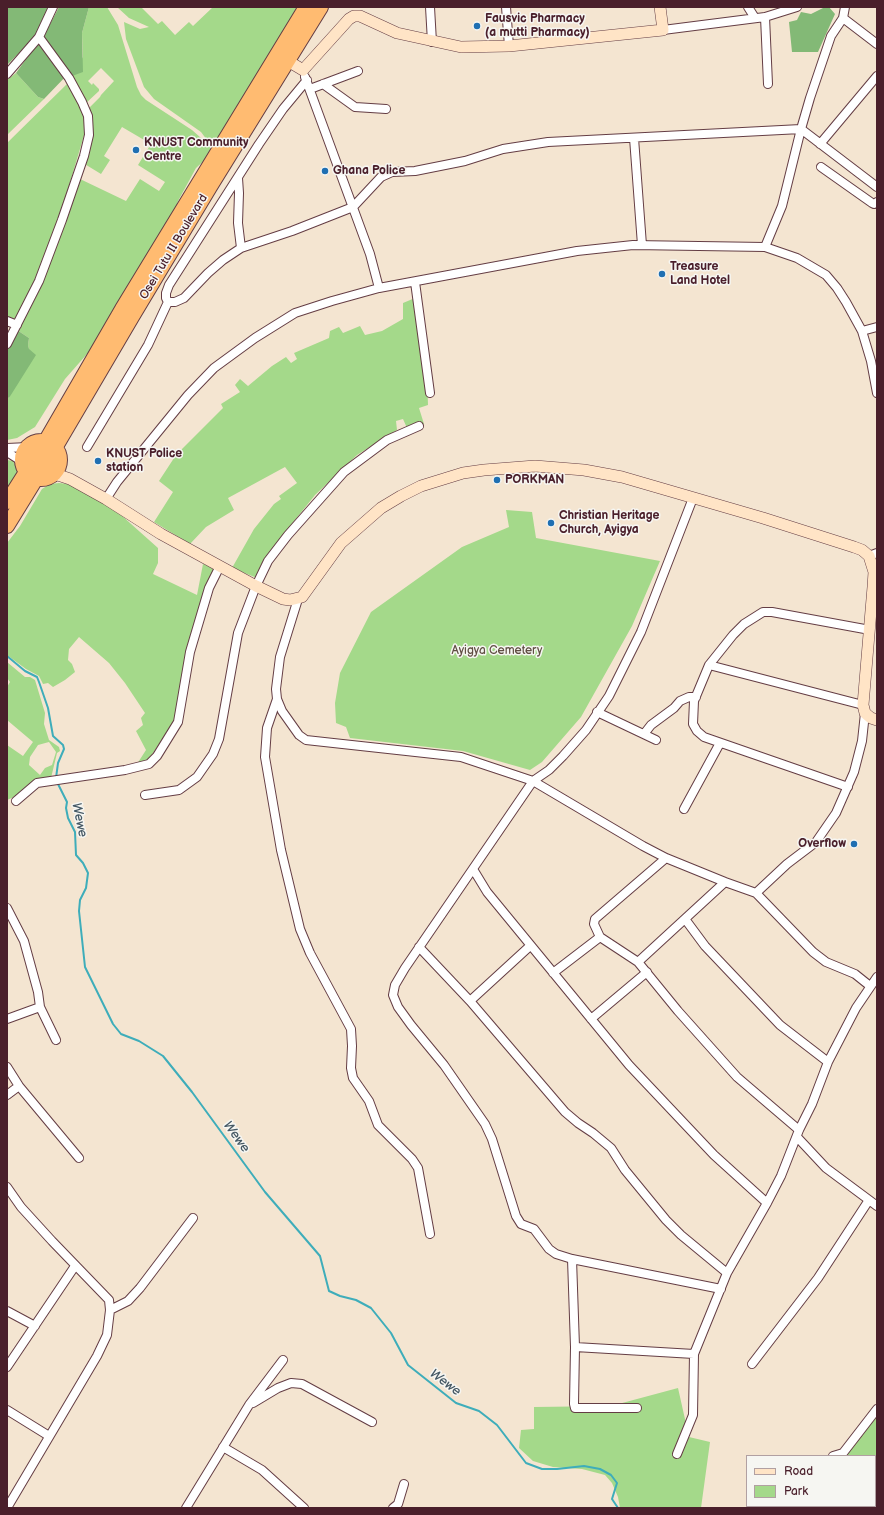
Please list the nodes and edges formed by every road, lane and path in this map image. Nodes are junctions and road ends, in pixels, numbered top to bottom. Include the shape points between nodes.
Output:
1 (53, 7) edge
2 (306, 7) edge
3 (321, 7) edge
4 (430, 7) edge
5 (506, 7) edge
6 (660, 7) edge
7 (748, 7) edge
8 (797, 7) edge
9 (845, 7) edge
10 (765, 17) junction
11 (755, 18) junction
12 (843, 18) junction
13 (662, 30) junction
14 (39, 37) junction
15 (432, 42) junction
16 (877, 44) edge
17 (509, 46) junction
18 (288, 61) junction
19 (358, 71) dead end
20 (7, 74) edge
21 (305, 75) junction
22 (877, 76) edge
23 (323, 84) junction
24 (768, 84) dead end
25 (310, 89) junction
26 (386, 109) dead end
27 (801, 129) junction
28 (634, 138) junction
29 (820, 144) junction
30 (822, 166) dead end
31 (238, 178) junction
32 (877, 187) edge
33 (877, 202) edge
34 (353, 207) junction
35 (642, 245) junction
36 (765, 247) junction
37 (241, 248) junction
38 (415, 282) junction
39 (379, 288) junction
40 (168, 302) junction
41 (7, 320) edge
42 (17, 325) junction
43 (877, 327) edge
44 (862, 331) junction
45 (7, 344) edge
46 (430, 393) dead end
47 (877, 393) edge
48 (419, 426) dead end
49 (40, 445) junction
50 (87, 447) dead end
51 (7, 448) edge
52 (7, 452) edge
53 (36, 476) junction
54 (693, 498) junction
55 (106, 499) junction
56 (7, 502) edge
57 (7, 526) edge
58 (7, 536) edge
59 (873, 554) edge
60 (220, 566) junction
61 (256, 586) junction
62 (875, 587) edge
63 (298, 599) junction
64 (870, 630) junction
65 (709, 665) junction
66 (696, 697) junction
67 (277, 699) junction
68 (864, 709) junction
69 (597, 712) junction
70 (877, 720) edge
71 (644, 734) junction
72 (656, 740) dead end
73 (720, 743) junction
74 (533, 781) junction
75 (848, 786) junction
76 (145, 795) dead end
77 (16, 801) dead end
78 (684, 809) dead end
79 (666, 858) junction
80 (473, 869) junction
81 (725, 882) junction
82 (756, 892) junction
83 (7, 908) edge
84 (685, 918) junction
85 (600, 937) junction
86 (530, 946) junction
87 (419, 947) junction
88 (638, 962) junction
89 (647, 972) junction
90 (553, 973) junction
91 (877, 977) edge
92 (870, 986) junction
93 (470, 1001) junction
94 (40, 1007) junction
95 (7, 1019) edge
96 (591, 1019) junction
97 (56, 1040) dead end
98 (828, 1062) junction
99 (7, 1067) edge
100 (19, 1086) junction
101 (7, 1095) edge
102 (798, 1133) junction
103 (79, 1158) dead end
104 (7, 1187) edge
105 (869, 1200) junction
106 (767, 1203) junction
107 (877, 1206) edge
108 (193, 1218) dead end
109 (430, 1234) dead end
110 (572, 1259) junction
111 (75, 1266) junction
112 (727, 1273) junction
113 (721, 1289) junction
114 (110, 1310) junction
115 (7, 1311) edge
116 (35, 1326) junction
117 (575, 1347) junction
118 (694, 1354) junction
119 (283, 1360) dead end
120 (752, 1364) dead end
121 (7, 1367) edge
122 (249, 1405) junction
123 (637, 1408) dead end
124 (877, 1409) edge
125 (7, 1410) edge
126 (372, 1422) dead end
127 (49, 1436) junction
128 (223, 1447) junction
129 (677, 1454) dead end
130 (836, 1455) edge
131 (404, 1484) dead end
132 (296, 1505) edge
133 (8, 1508) edge
134 (186, 1508) edge
135 (304, 1508) edge
136 (393, 1508) edge

1 - 14 street
2 - 49 highway, Osei Tutu II Boulevard
3 - 18 highway, Osei Tutu II Boulevard
4 - 15 street
5 - 17 street
6 - 13 street
7 - 11 street
8 - 10 street
9 - 12 street
10 - 11 street
10 - 24 street
11 - 13 street
12 - 16 street
12 - 27 street via 831,36
13 - 17 street
14 - 20 street
14 - 42 street via 69,78 79,97 88,116 89,135 60,227 39,281
15 - 17 street via 461,47
15 - 21 street via 397,33 360,16 354,16
18 - 21 street
18 - 49 highway, Osei Tutu II Boulevard via 132,317
19 - 23 street
21 - 25 street
21 - 31 street
22 - 29 street
23 - 25 street
23 - 26 street via 355,107
25 - 34 street
27 - 28 street
27 - 29 street
27 - 36 street via 782,206
28 - 34 street via 548,142 503,148 442,166 392,172 381,177
28 - 35 street
29 - 32 street
30 - 33 street via 872,203
31 - 37 street
31 - 40 street via 169,284 166,293
34 - 37 street
34 - 39 street
35 - 36 street
35 - 38 street via 578,251
36 - 44 street via 797,258 826,275 837,288
37 - 40 street via 223,260 184,298
38 - 39 street
38 - 46 street
39 - 55 street via 295,313 214,368 188,395
40 - 50 street via 148,346
41 - 42 street
42 - 45 street
43 - 44 street
44 - 47 street
48 - 61 street via 387,440 344,472 288,535 268,561
49 - 51 street
49 - 53 highway, Osei Tutu II Boulevard
49 - 53 highway via 22,455
49 - 53 highway via 60,460
52 - 53 street
53 - 55 street via 58,475
53 - 56 highway
53 - 57 highway
53 - 58 highway via 39,487 16,526
54 - 59 street
54 - 63 street via 622,477 584,470 534,466 463,474 421,486 381,508 341,543 306,592
54 - 69 street via 641,632 609,696
55 - 60 street via 161,534
59 - 62 street
60 - 61 street
60 - 77 street via 209,588 190,652 178,722 157,756 148,764 133,768 37,783
61 - 63 street via 283,599
61 - 76 street via 238,634 219,739 213,754 197,777 179,790
62 - 64 street
63 - 67 street via 280,657
64 - 65 street via 763,612 744,624
64 - 68 street
65 - 66 street
65 - 68 street
66 - 71 street via 680,701
66 - 73 street via 693,724 704,737
67 - 74 street via 294,730 306,740 461,757
67 - 109 street via 268,728 265,757 281,850 300,929 351,1029 351,1068 354,1078 369,1101 378,1125 418,1168
68 - 70 street via 871,718
68 - 75 street via 862,741
69 - 71 street
69 - 74 street via 586,730 563,756 550,770
71 - 72 street
73 - 75 street
73 - 78 street
74 - 79 street
74 - 80 street
75 - 82 street via 836,813 816,842
79 - 81 street
79 - 85 street via 595,919 594,924
80 - 86 street via 487,892
80 - 87 street
81 - 82 street
81 - 84 street
82 - 92 street via 826,962 855,974
83 - 94 street via 24,940
84 - 88 street
84 - 98 street via 705,946 780,1025
85 - 88 street
85 - 90 street
86 - 90 street
86 - 93 street
87 - 93 street
87 - 110 street via 394,985 393,995 398,1007 444,1065 485,1124 516,1216 522,1224 534,1229 549,1249
88 - 89 street
89 - 96 street
89 - 102 street via 737,1077
90 - 96 street
91 - 92 street
92 - 98 street
93 - 112 street via 565,1112 611,1148 625,1170 666,1220
94 - 95 street
94 - 97 street
96 - 106 street via 629,1065 714,1155
98 - 102 street
99 - 100 street
100 - 101 street
100 - 103 street
102 - 105 street via 826,1168
102 - 106 street
104 - 111 street via 21,1207
105 - 107 street
105 - 120 street via 830,1259
106 - 112 street
108 - 114 street via 140,1288 128,1301
110 - 113 street
110 - 117 street
111 - 114 street via 109,1300
111 - 116 street
112 - 113 street
113 - 118 street
114 - 127 street via 107,1335 97,1356
115 - 116 street
116 - 121 street
117 - 118 street
117 - 123 street via 575,1408
118 - 129 street via 693,1415
119 - 122 street
122 - 126 street via 278,1388 291,1383 302,1384
122 - 128 street
124 - 130 street via 843,1453
125 - 127 street
127 - 133 street
128 - 132 street via 262,1470
128 - 134 street
131 - 136 street via 398,1504
132 - 135 street

